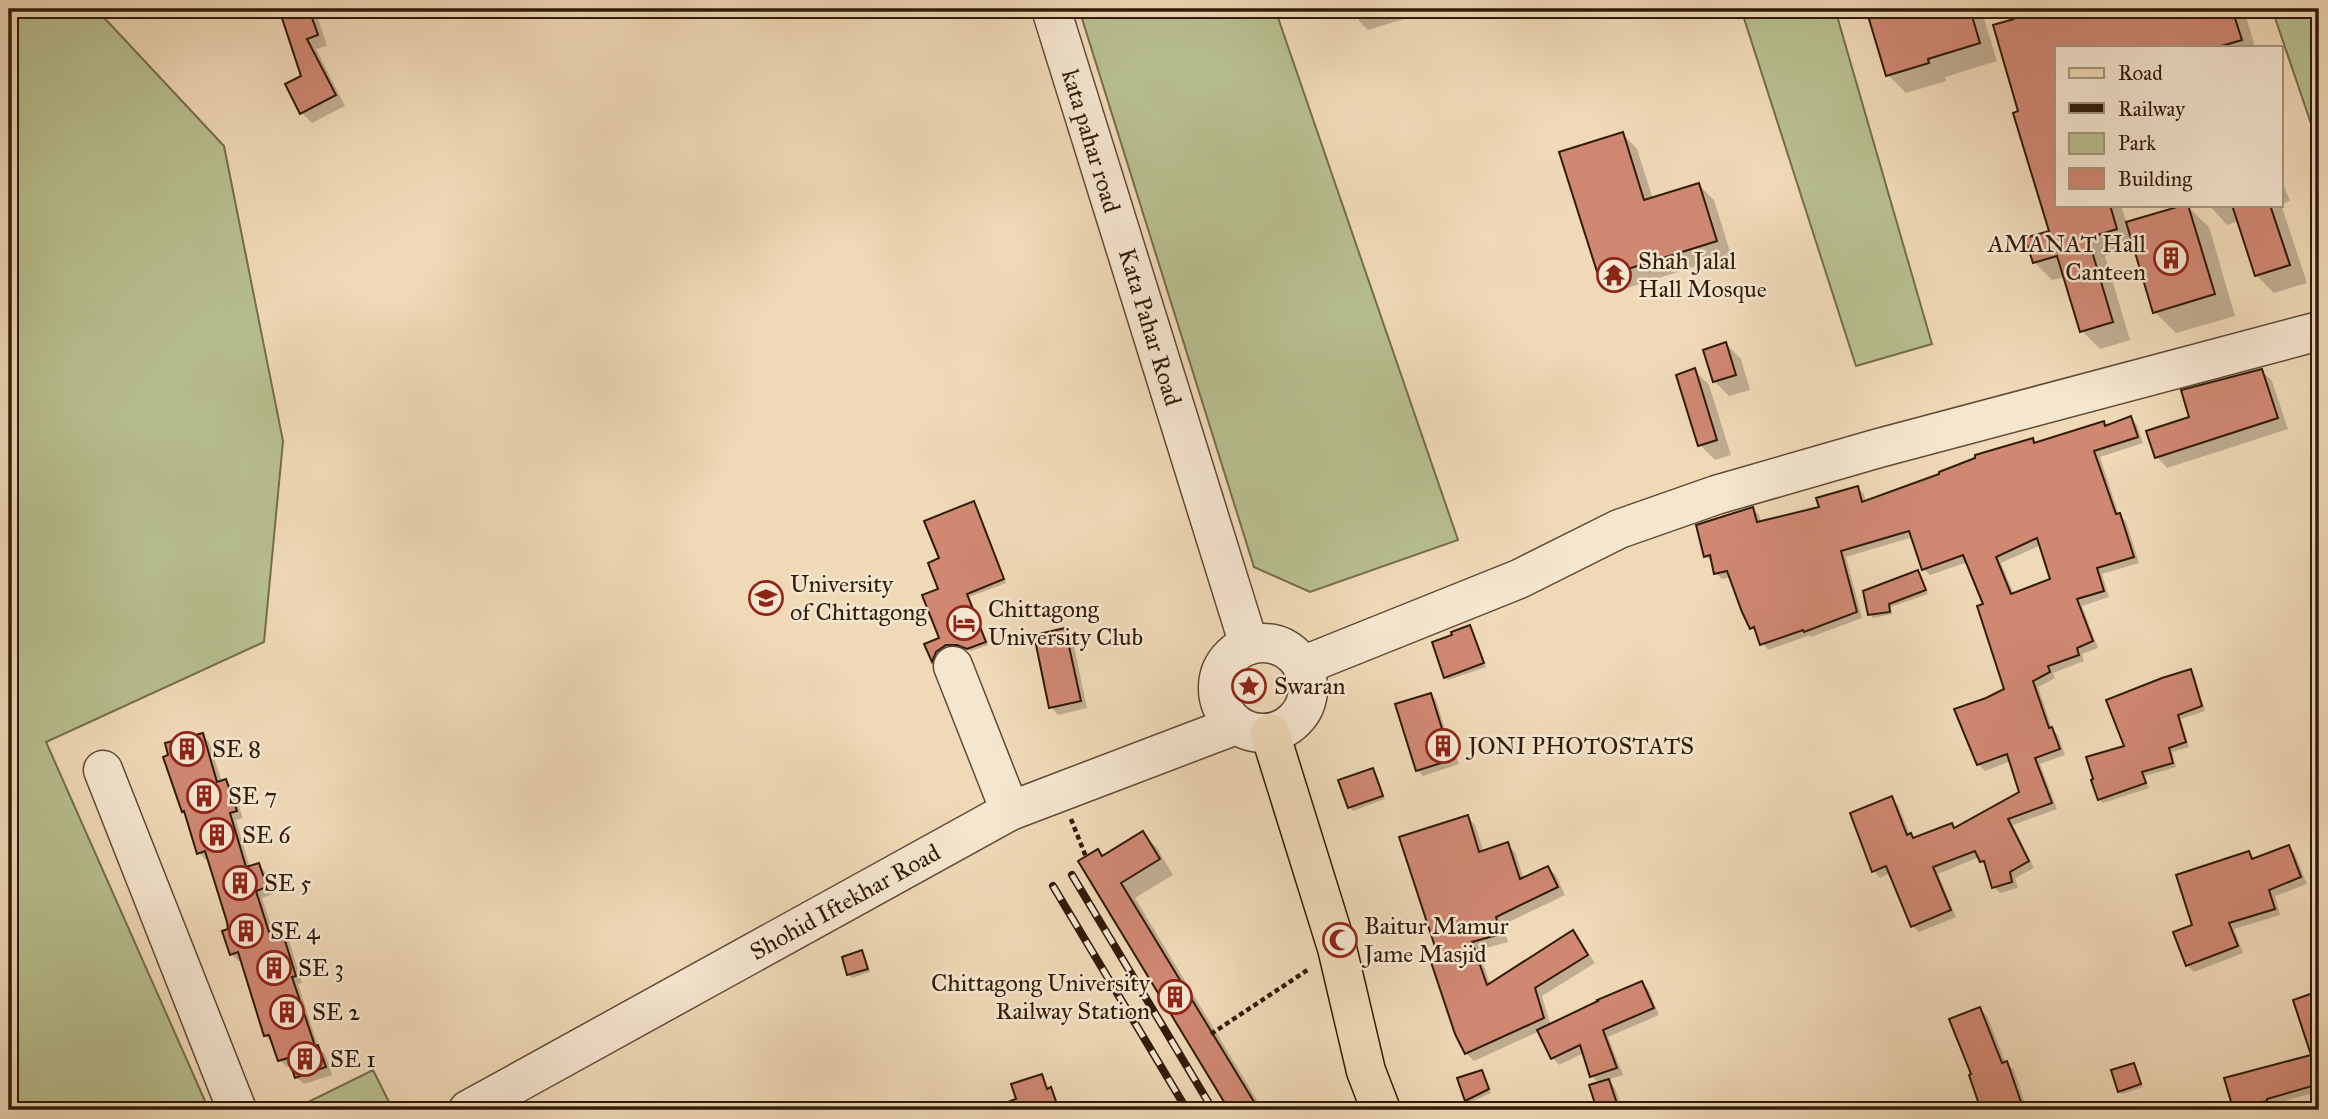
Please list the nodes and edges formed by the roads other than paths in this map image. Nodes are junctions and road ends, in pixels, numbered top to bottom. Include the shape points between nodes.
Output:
1 (1051, 9) edge
2 (2319, 331) edge
3 (1232, 594) dead end
4 (1249, 645) junction
5 (953, 666) dead end
6 (1302, 666) junction
7 (1253, 729) junction
8 (103, 770) dead end
9 (1010, 811) junction
10 (237, 1110) edge
11 (468, 1110) edge
12 (1381, 1110) edge

1 - 3 street, kata pahar road
1 - 4 street, Kata Pahar Road
2 - 6 street via 1716,495 1619,529 1519,579
4 - 6 street via 1273,644
4 - 7 street via 1226,662 1217,688 1226,715
5 - 9 street
6 - 7 street via 1307,694 1295,719 1284,728
7 - 9 street, Shohid Iftekhar Road
7 - 12 main road via 1337,948 1366,1071
8 - 10 street
9 - 11 street, Shohid Iftekhar Road

